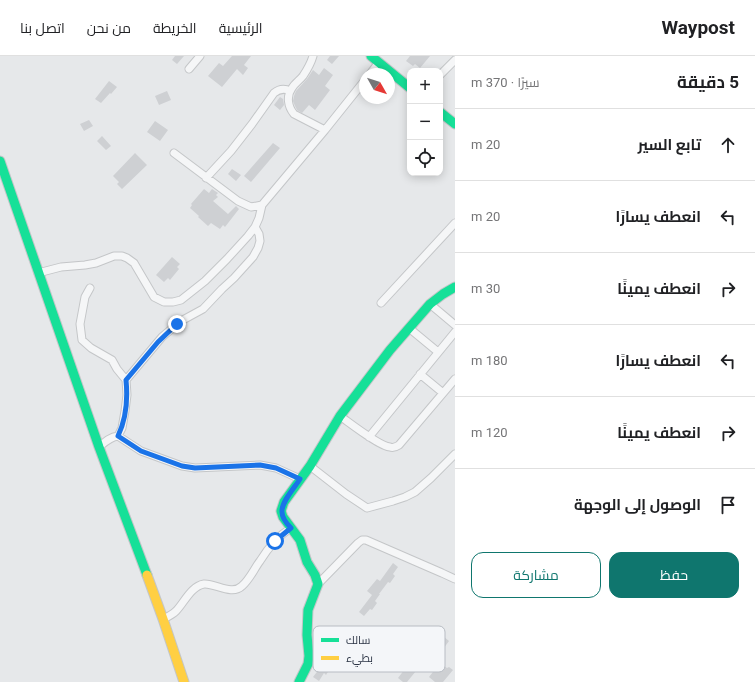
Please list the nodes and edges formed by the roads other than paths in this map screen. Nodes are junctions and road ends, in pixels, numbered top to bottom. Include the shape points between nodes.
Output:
1 (200, 56) edge
2 (313, 56) edge
3 (371, 56) edge
4 (455, 60) edge
5 (379, 62) junction
6 (374, 68) edge
7 (189, 69) dead end
8 (443, 72) edge
9 (407, 85) edge
10 (359, 88) edge
11 (290, 91) junction
12 (443, 114) edge
13 (455, 124) edge
14 (325, 130) junction
15 (174, 153) dead end
16 (0, 161) edge
17 (206, 178) junction
18 (262, 205) junction
19 (455, 222) edge
20 (254, 227) junction
21 (38, 272) junction
22 (455, 287) edge
23 (90, 288) dead end
24 (381, 303) dead end
25 (430, 304) junction
26 (455, 325) edge
27 (409, 328) junction
28 (455, 332) edge
29 (438, 352) junction
30 (420, 374) junction
31 (455, 379) edge
32 (126, 380) junction
33 (443, 393) junction
34 (340, 416) junction
35 (118, 436) junction
36 (369, 437) junction
37 (99, 447) junction
38 (455, 454) edge
39 (310, 466) junction
40 (300, 479) junction
41 (291, 528) junction
42 (455, 579) edge
43 (318, 584) junction
44 (163, 619) junction
45 (184, 682) edge
46 (299, 682) edge

1 - 7 street
2 - 11 street via 305,73
3 - 5 street
4 - 8 street
5 - 6 street
5 - 9 street
10 - 14 street
11 - 14 street via 290,110
11 - 17 street via 283,89 274,93 252,124
12 - 13 street
14 - 18 street
15 - 17 street
16 - 21 street
17 - 18 street via 238,202 251,207
18 - 20 street
19 - 24 street
20 - 21 street via 205,281 181,300 173,302 164,302 154,297 134,263 122,256
20 - 32 street via 260,241 253,257 203,308 181,320 162,337
21 - 37 street
22 - 25 street
23 - 32 street via 85,298 80,324 82,340 112,360
25 - 26 street
25 - 27 street
27 - 29 street
27 - 34 street
28 - 29 street
29 - 30 street
30 - 33 street
30 - 36 street
31 - 33 street
32 - 35 street via 125,411
33 - 36 street via 396,447 385,446
34 - 36 street
34 - 39 street
35 - 37 street
35 - 40 street via 141,451 182,466 195,468 260,465 276,468
37 - 44 street
38 - 39 street via 415,492 367,508
39 - 40 street
40 - 41 street via 284,502 281,511
41 - 43 street via 300,540
41 - 44 street via 275,541 243,586 235,589 205,584 200,586 193,590 174,613
42 - 43 street via 362,540
43 - 46 street via 308,610 308,664
44 - 45 street

